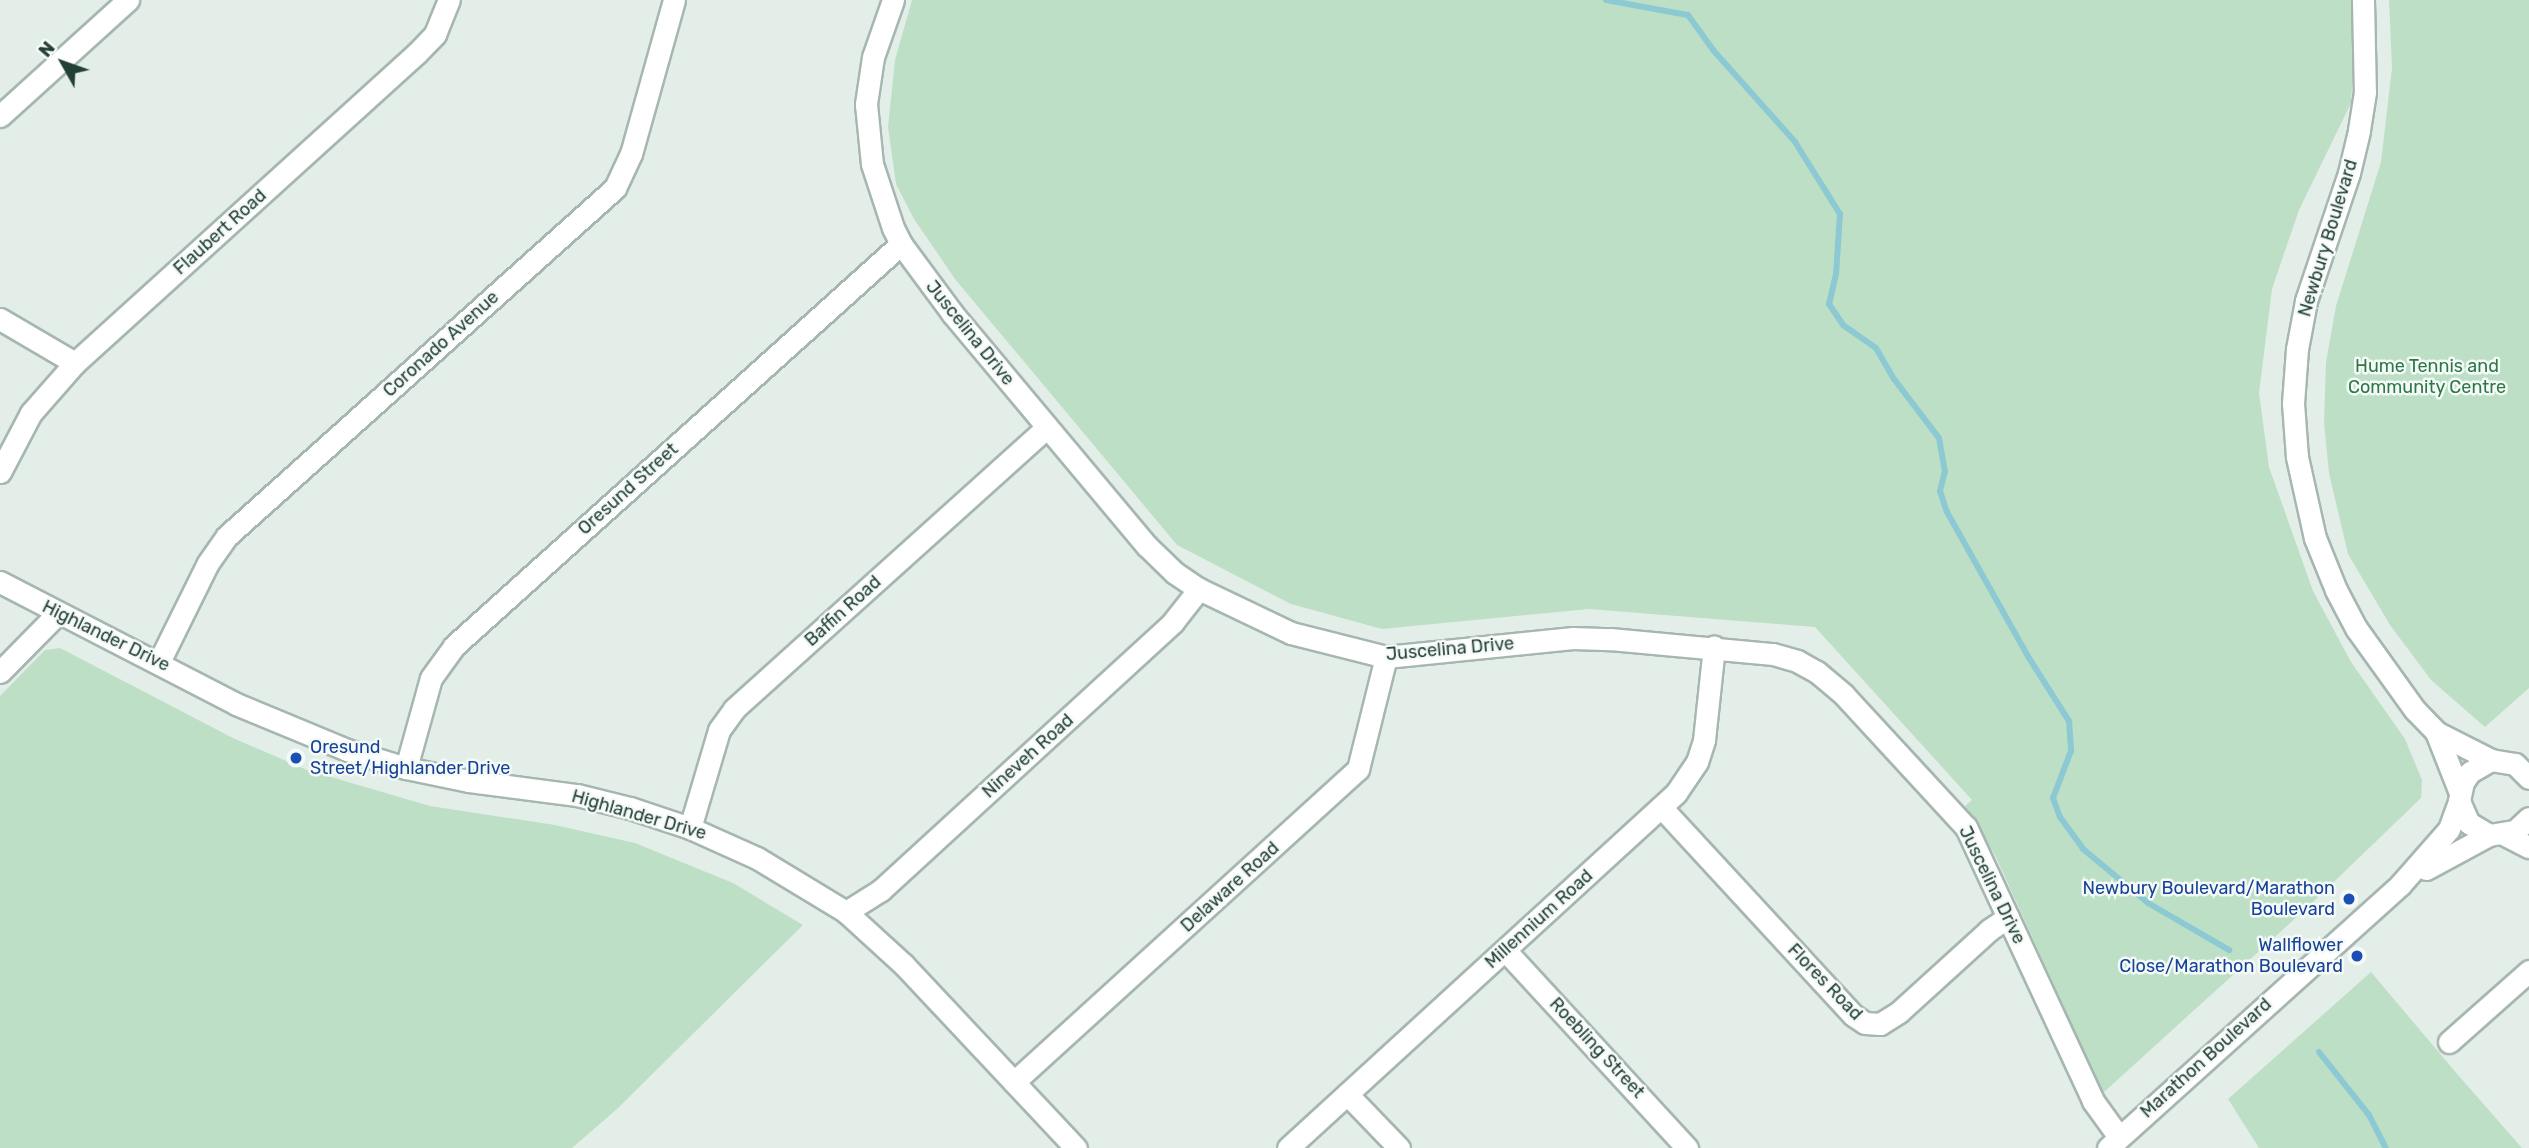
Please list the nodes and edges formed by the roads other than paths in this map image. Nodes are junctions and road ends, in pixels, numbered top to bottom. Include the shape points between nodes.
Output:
1 (128, 0) edge
2 (449, 0) edge
3 (674, 0) edge
4 (893, 0) edge
5 (2364, 0) edge
6 (0, 116) edge
7 (901, 244) junction
8 (0, 319) edge
9 (75, 363) junction
10 (1046, 427) junction
11 (0, 472) edge
12 (0, 582) edge
13 (1199, 589) junction
14 (58, 613) junction
15 (1714, 647) junction
16 (1386, 657) junction
17 (159, 662) junction
18 (0, 672) edge
19 (2436, 732) junction
20 (2529, 752) edge
21 (2497, 760) junction
22 (406, 768) junction
23 (2529, 778) edge
24 (2460, 797) junction
25 (1661, 807) junction
26 (2529, 818) edge
27 (690, 828) junction
28 (2497, 835) junction
29 (2529, 847) edge
30 (2400, 885) junction
31 (846, 912) junction
32 (2008, 917) junction
33 (1505, 950) junction
34 (2529, 971) edge
35 (2449, 1042) dead end
36 (1014, 1082) junction
37 (1348, 1094) junction
38 (2113, 1143) edge
39 (1076, 1148) edge
40 (1288, 1148) edge
41 (1399, 1148) edge
42 (1687, 1148) edge

1 - 6 street
2 - 9 street, Flaubert Road via 435,34 416,54
3 - 17 street, Coronado Avenue via 631,153 615,188 228,536 208,563
4 - 7 street, Juscelina Drive via 873,57 866,120 875,176
5 - 19 street, Newbury Boulevard via 2365,92 2360,131 2306,301 2297,349 2293,403 2297,457 2315,538 2336,590 2386,673
7 - 10 street, Juscelina Drive
7 - 22 street, Oresund Street via 454,646 431,678
8 - 9 street
9 - 11 street, Flaubert Road via 31,413
10 - 13 street, Juscelina Drive via 1147,546
10 - 27 street, Baffin Road via 734,709 719,730
12 - 14 street, Highlander Drive
13 - 16 street, Juscelina Drive via 1291,633
13 - 31 street, Nineveh Road via 1173,622 881,890
14 - 17 street, Highlander Drive
14 - 18 street
15 - 16 street, Juscelina Drive via 1573,638
15 - 25 street, Millennium Road via 1697,762
15 - 32 street, Juscelina Drive via 1797,661 1844,695 1966,827
16 - 36 street, Delaware Road via 1358,769
17 - 22 street, Highlander Drive via 285,726
19 - 21 street, Newbury Boulevard
19 - 24 street, Newbury Boulevard
20 - 21 street
21 - 23 street, Newbury Boulevard via 2515,764
21 - 24 street, Marathon Boulevard via 2470,772
22 - 27 street, Highlander Drive via 577,794
24 - 28 street, Newbury Boulevard via 2469,823
24 - 30 street, Marathon Boulevard via 2449,829
25 - 32 street, Flores Road via 1865,1023 1880,1024 1899,1012
25 - 33 street, Millennium Road
26 - 28 street, Marathon Boulevard via 2515,831
27 - 31 street, Highlander Drive via 757,858
28 - 29 street, Newbury Boulevard
28 - 30 street, Marathon Boulevard via 2461,848
30 - 38 street, Marathon Boulevard
31 - 36 street, Highlander Drive via 904,965
32 - 38 street, Juscelina Drive
33 - 37 street, Millennium Road
33 - 42 street, Roebling Street
34 - 35 street
36 - 39 street, Highlander Drive
37 - 40 street, Millennium Road
37 - 41 street

